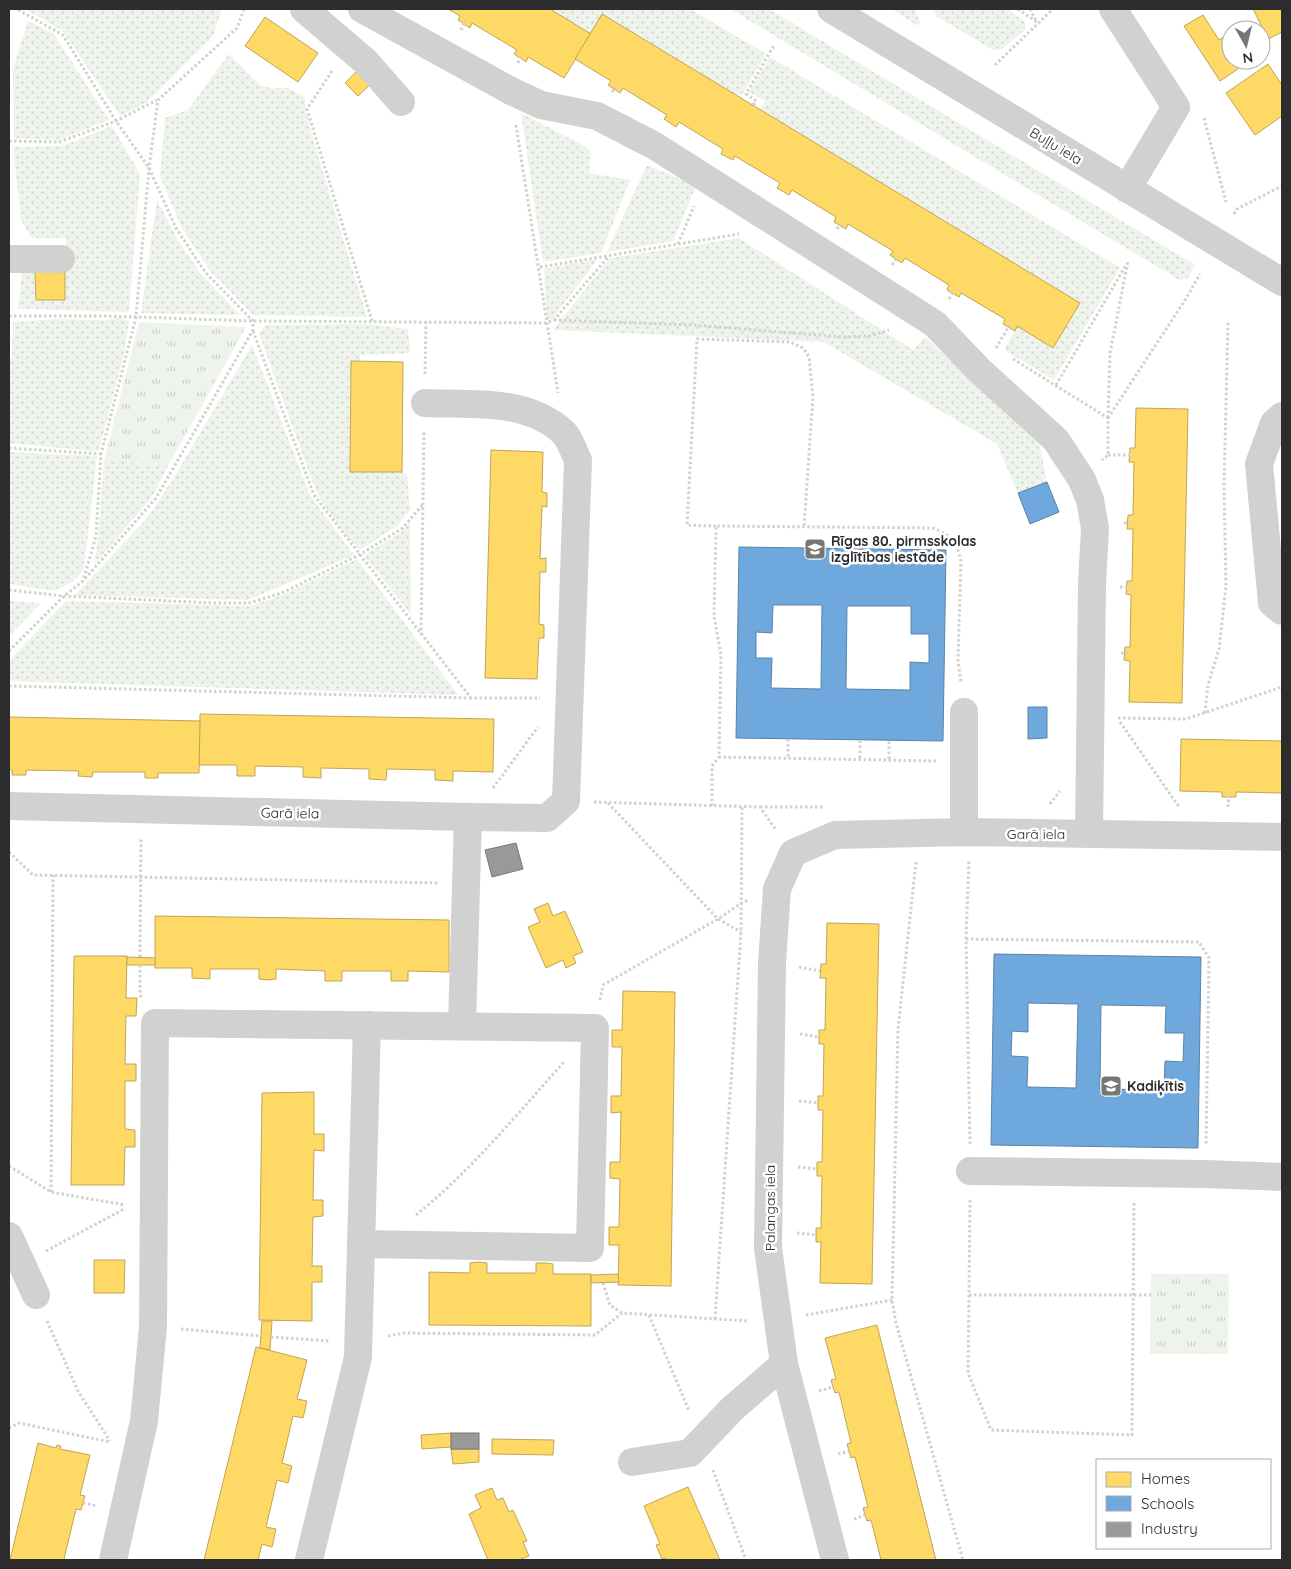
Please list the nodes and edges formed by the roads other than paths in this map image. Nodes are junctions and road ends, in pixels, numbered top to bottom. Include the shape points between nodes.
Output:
1 (304, 9) edge
2 (362, 9) edge
3 (831, 9) edge
4 (1113, 9) edge
5 (402, 102) dead end
6 (1127, 189) junction
7 (9, 259) edge
8 (60, 259) dead end
9 (1282, 282) edge
10 (425, 403) road end
11 (1282, 416) edge
12 (1282, 612) edge
13 (964, 712) road end
14 (9, 806) edge
15 (468, 817) junction
16 (967, 833) junction
17 (1089, 834) junction
18 (1282, 837) edge
19 (793, 853) joint
20 (367, 1025) junction
21 (462, 1026) junction
22 (970, 1171) road end
23 (1282, 1177) edge
24 (9, 1236) edge
25 (370, 1244) junction
26 (23, 1281) edge
27 (784, 1364) junction
28 (632, 1462) dead end
29 (113, 1560) edge
30 (309, 1560) edge
31 (835, 1560) edge

1 - 5 street via 366,62
2 - 17 street via 511,91 541,105 597,116 655,146 935,324 979,370 1056,440 1082,480 1095,528
3 - 6 street, Buļļu iela
4 - 6 street via 1176,107
6 - 9 street, Buļļu iela
7 - 8 street
10 - 15 street, Garā iela via 509,406 538,415 565,433 578,460 565,698 566,802 547,818
11 - 12 street via 1274,424 1259,464 1272,603
13 - 16 street
14 - 15 street, Garā iela
15 - 21 street
16 - 17 street, Garā iela
16 - 19 street, Garā iela via 835,835
17 - 18 street, Garā iela
19 - 27 street, Palangas iela via 777,889 772,963 768,1248
20 - 21 street
20 - 25 street
20 - 29 street via 155,1022 153,1327 144,1421
21 - 25 street via 595,1028 590,1248
22 - 23 street
24 - 26 street
25 - 30 street via 358,1357
27 - 28 street via 732,1409 690,1453
27 - 31 street, Palangas iela

